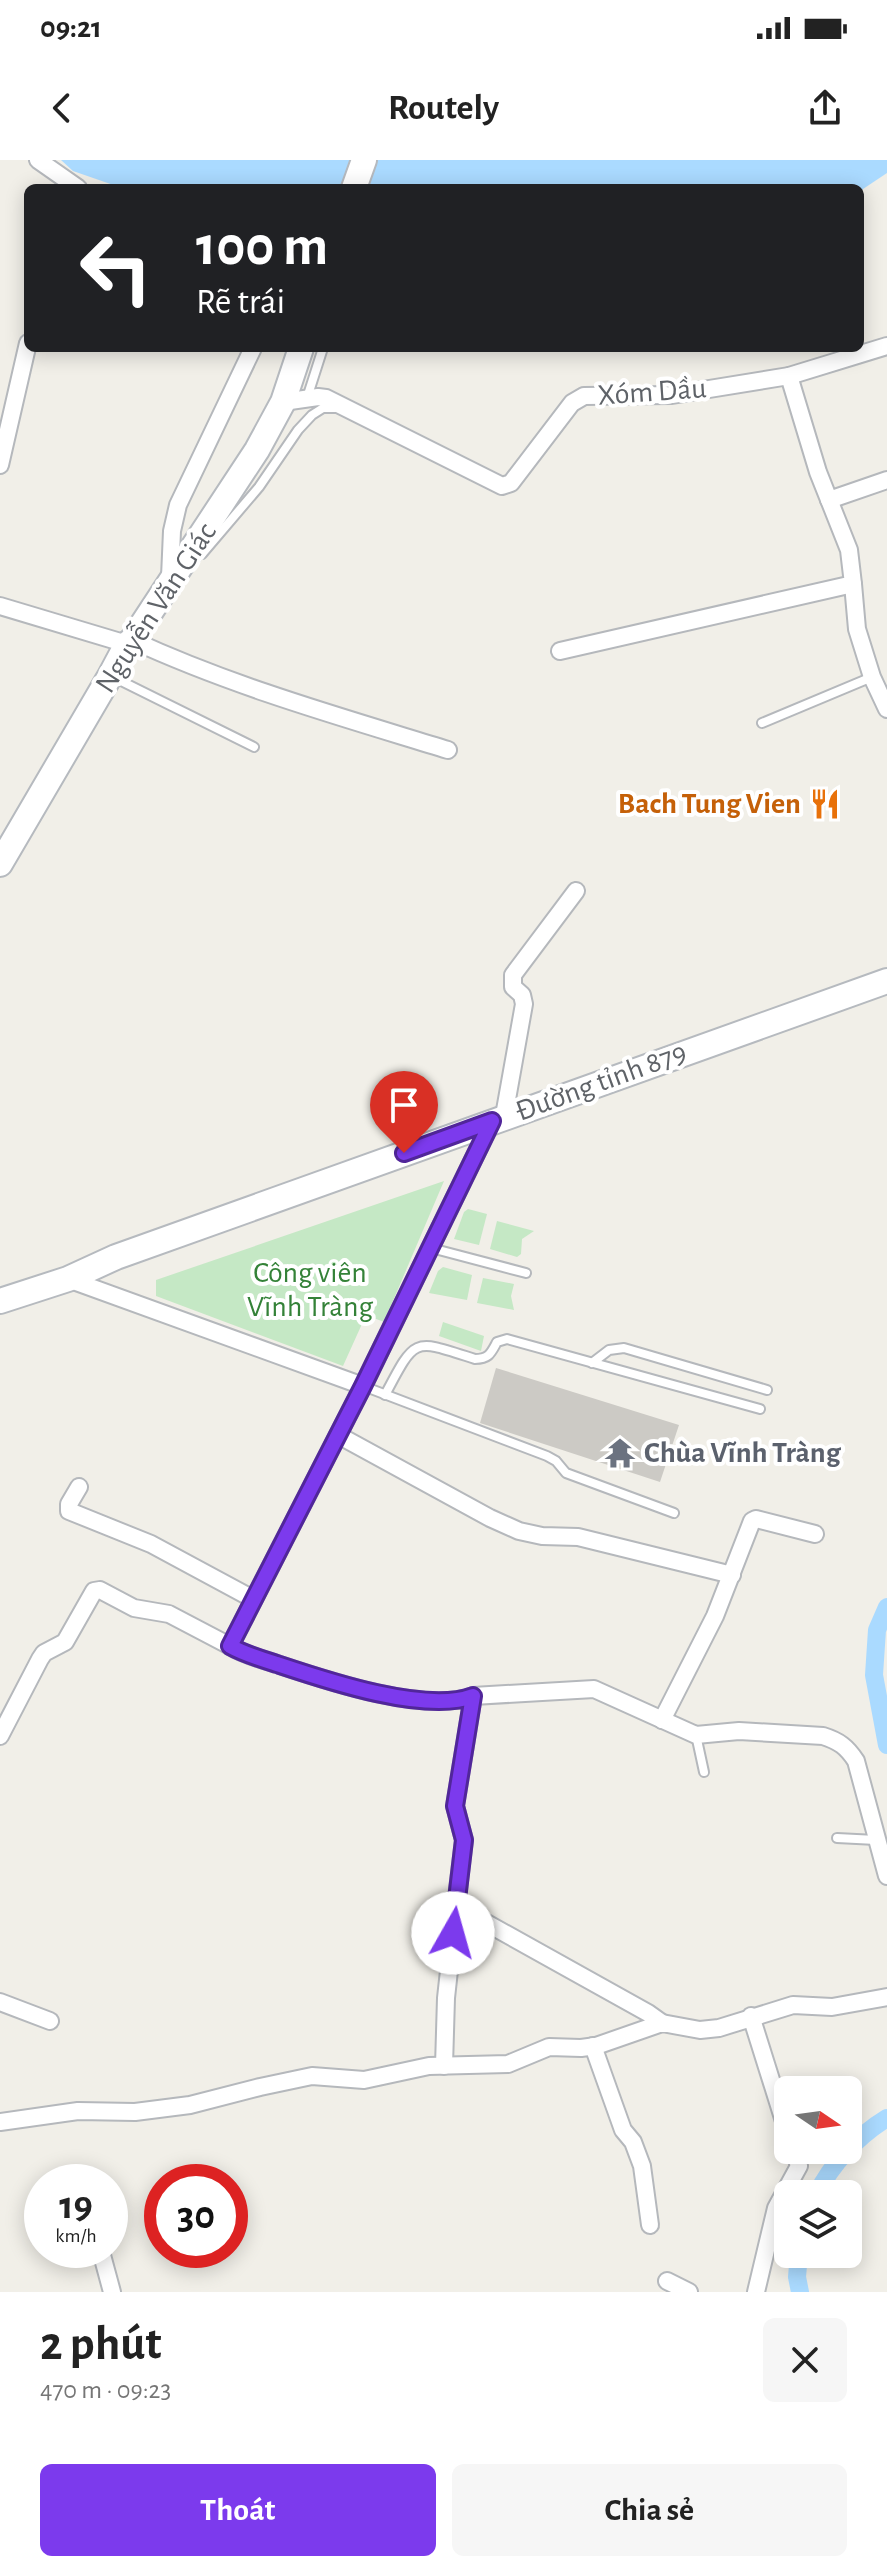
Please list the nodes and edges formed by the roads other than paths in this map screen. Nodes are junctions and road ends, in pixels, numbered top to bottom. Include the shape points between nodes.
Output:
1 (38, 160) edge
2 (364, 160) edge
3 (68, 184) edge
4 (355, 184) edge
5 (887, 346) edge
6 (26, 352) edge
7 (251, 352) edge
8 (301, 352) edge
9 (321, 352) edge
10 (789, 376) junction
11 (295, 400) junction
12 (355, 411) junction
13 (0, 465) edge
14 (887, 480) edge
15 (829, 500) junction
16 (170, 583) junction
17 (853, 584) junction
18 (0, 606) edge
19 (129, 642) junction
20 (560, 651) dead end
21 (110, 676) junction
22 (872, 677) junction
23 (887, 709) edge
24 (762, 723) dead end
25 (254, 747) dead end
26 (448, 750) dead end
27 (0, 864) edge
28 (576, 891) dead end
29 (887, 981) edge
30 (498, 1119) junction
31 (431, 1248) junction
32 (526, 1273) dead end
33 (68, 1279) junction
34 (0, 1301) edge
35 (592, 1363) junction
36 (363, 1386) junction
37 (767, 1390) dead end
38 (385, 1395) junction
39 (760, 1409) dead end
40 (338, 1435) junction
41 (79, 1487) dead end
42 (674, 1513) dead end
43 (815, 1534) dead end
44 (732, 1575) junction
45 (253, 1599) junction
46 (230, 1646) junction
47 (473, 1696) junction
48 (662, 1720) junction
49 (696, 1735) junction
50 (0, 1736) edge
51 (704, 1772) dead end
52 (837, 1838) dead end
53 (876, 1840) junction
54 (887, 1876) edge
55 (456, 1906) junction
56 (887, 1997) edge
57 (0, 2002) edge
58 (751, 2016) junction
59 (50, 2021) dead end
60 (662, 2023) junction
61 (593, 2046) junction
62 (444, 2066) junction
63 (774, 2089) edge
64 (0, 2122) edge
65 (798, 2164) edge
66 (650, 2225) dead end
67 (106, 2268) edge
68 (667, 2281) dead end
69 (112, 2292) edge
70 (689, 2292) edge
71 (756, 2292) edge

1 - 3 street
2 - 4 main road
5 - 10 street, Xóm Dầu
6 - 13 street
7 - 16 street via 178,505
8 - 11 main road, Nguyễn Văn Giác
9 - 11 lane
10 - 12 street, Xóm Dầu via 672,395 584,396 572,403 511,483 502,486
10 - 15 street
11 - 12 street, Xóm Dầu via 326,398
11 - 16 main road, Nguyễn Văn Giác
12 - 16 lane via 323,408 312,415 259,487
14 - 15 street
15 - 17 street via 849,550
16 - 19 main road, Nguyễn Văn Giác
17 - 20 street
17 - 22 street via 857,629
18 - 19 street
19 - 21 main road, Nguyễn Văn Giác
19 - 26 street via 254,690
21 - 25 lane
21 - 27 main road, Nguyễn Văn Giác
22 - 23 street
22 - 24 lane
28 - 30 street via 513,975 513,987 524,1004
29 - 30 main road, Đường tỉnh 879
30 - 31 street
30 - 33 main road, Đường tỉnh 879
31 - 32 lane
31 - 36 street
33 - 34 main road, Đường tỉnh 879
33 - 36 street
35 - 37 lane via 609,1350 624,1348
35 - 38 lane via 507,1339 497,1342 483,1359 428,1344 406,1356
35 - 39 lane
36 - 38 lane
36 - 40 street
38 - 42 lane via 547,1456 566,1473
40 - 44 street via 519,1531 578,1537
40 - 45 street
41 - 45 street via 69,1511 151,1544
43 - 44 street via 756,1519
44 - 48 street
45 - 46 street
46 - 47 street via 298,1671 408,1698 459,1701
46 - 50 street via 169,1614 134,1608 94,1591 65,1642 40,1659
47 - 48 street via 594,1689
47 - 55 street via 455,1806 464,1840
48 - 49 street
49 - 51 lane
49 - 53 street via 739,1731 836,1740 856,1761
52 - 53 lane
53 - 54 street
55 - 60 street
55 - 62 street
56 - 58 street via 832,2007 793,2005
57 - 59 street
58 - 60 street via 700,2030
58 - 63 street
60 - 61 street
61 - 62 street via 549,2047 508,2064
61 - 66 street via 619,2122 642,2166
62 - 64 street via 364,2080 312,2076 190,2105 135,2112 78,2111
65 - 71 street via 776,2208
67 - 69 street
68 - 70 street

